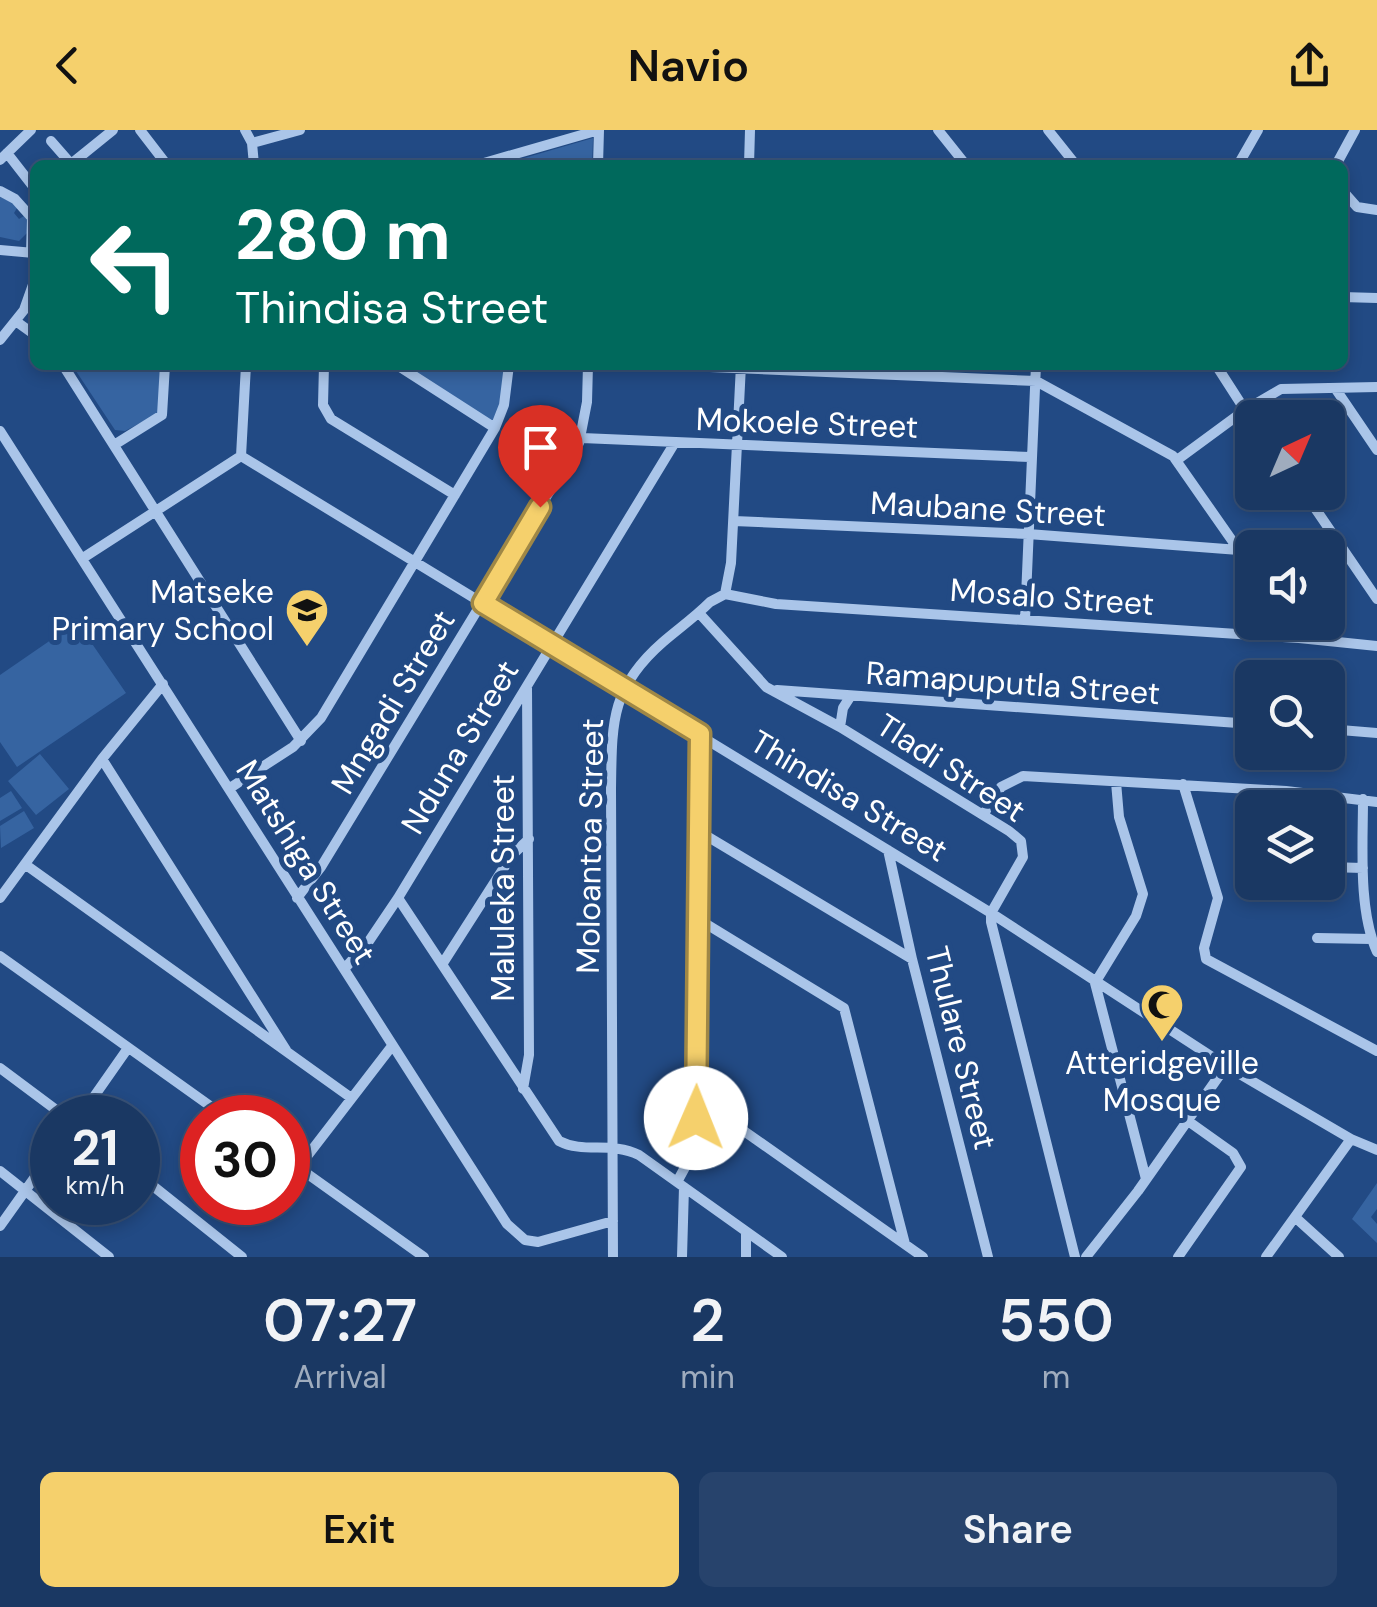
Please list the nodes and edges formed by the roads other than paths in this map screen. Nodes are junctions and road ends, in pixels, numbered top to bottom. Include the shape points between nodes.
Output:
1 (31, 130) edge
2 (113, 130) edge
3 (140, 130) edge
4 (244, 130) edge
5 (300, 130) edge
6 (599, 130) edge
7 (750, 130) edge
8 (938, 130) edge
9 (1048, 130) edge
10 (1355, 130) edge
11 (1253, 132) edge
12 (51, 141) dead end
13 (252, 143) junction
14 (3, 157) edge
15 (68, 160) edge
16 (77, 160) edge
17 (164, 160) edge
18 (254, 160) edge
19 (494, 160) edge
20 (598, 160) edge
21 (749, 160) edge
22 (962, 160) edge
23 (1072, 160) edge
24 (1240, 160) edge
25 (1339, 160) edge
26 (30, 184) edge
27 (0, 190) edge
28 (1348, 197) edge
29 (1377, 210) edge
30 (30, 216) edge
31 (0, 250) edge
32 (30, 253) edge
33 (30, 291) edge
34 (1348, 298) edge
35 (1377, 298) edge
36 (17, 322) junction
37 (30, 331) edge
38 (0, 340) edge
39 (65, 370) edge
40 (165, 370) edge
41 (246, 370) edge
42 (324, 370) edge
43 (405, 370) edge
44 (508, 370) edge
45 (588, 370) edge
46 (741, 370) edge
47 (820, 370) edge
48 (1036, 370) edge
49 (1219, 370) edge
50 (1036, 381) junction
51 (1377, 387) edge
52 (1335, 388) junction
53 (1239, 400) edge
54 (1262, 400) edge
55 (1235, 417) edge
56 (495, 428) junction
57 (0, 431) edge
58 (582, 438) junction
59 (674, 444) junction
60 (736, 444) junction
61 (114, 446) junction
62 (1377, 450) edge
63 (241, 456) junction
64 (1030, 456) junction
65 (1177, 460) junction
66 (455, 495) junction
67 (157, 510) junction
68 (1316, 510) edge
69 (734, 520) junction
70 (1028, 534) junction
71 (1235, 544) edge
72 (1235, 550) edge
73 (84, 558) junction
74 (414, 563) junction
75 (725, 594) junction
76 (1377, 599) edge
77 (483, 603) junction
78 (699, 613) junction
79 (1025, 620) junction
80 (1235, 634) edge
81 (1319, 640) edge
82 (550, 645) junction
83 (1377, 646) edge
84 (164, 684) junction
85 (527, 686) junction
86 (622, 688) junction
87 (771, 690) junction
88 (850, 697) junction
89 (1235, 723) edge
90 (840, 726) junction
91 (1345, 731) edge
92 (1377, 733) edge
93 (700, 734) junction
94 (301, 741) junction
95 (102, 759) junction
96 (1116, 782) junction
97 (1183, 784) junction
98 (230, 788) junction
99 (1362, 799) junction
100 (1377, 802) edge
101 (983, 815) junction
102 (700, 832) junction
103 (529, 838) junction
104 (888, 850) junction
105 (26, 864) junction
106 (1345, 867) edge
107 (1363, 868) junction
108 (0, 898) edge
109 (297, 898) junction
110 (398, 898) junction
111 (992, 913) junction
112 (698, 920) junction
113 (1317, 938) dead end
114 (1371, 939) junction
115 (1377, 952) edge
116 (0, 956) edge
117 (912, 958) junction
118 (443, 963) junction
119 (345, 968) junction
120 (1095, 983) junction
121 (392, 1046) junction
122 (128, 1048) junction
123 (1377, 1051) edge
124 (287, 1052) junction
125 (1226, 1066) junction
126 (0, 1068) edge
127 (523, 1089) junction
128 (36, 1095) edge
129 (95, 1095) edge
130 (194, 1095) edge
131 (350, 1097) junction
132 (697, 1098) junction
133 (1188, 1122) junction
134 (1352, 1139) junction
135 (612, 1146) junction
136 (1377, 1150) edge
137 (310, 1152) edge
138 (0, 1171) edge
139 (310, 1176) edge
140 (1146, 1178) junction
141 (30, 1184) edge
142 (681, 1185) junction
143 (26, 1190) junction
144 (160, 1192) edge
145 (1296, 1218) junction
146 (613, 1221) junction
147 (0, 1226) edge
148 (746, 1232) junction
149 (905, 1244) junction
150 (109, 1257) edge
151 (242, 1257) edge
152 (424, 1257) edge
153 (613, 1257) edge
154 (682, 1257) edge
155 (746, 1257) edge
156 (782, 1257) edge
157 (923, 1257) edge
158 (988, 1257) edge
159 (1075, 1257) edge
160 (1086, 1257) edge
161 (1178, 1257) edge
162 (1266, 1257) edge
163 (1338, 1257) edge

1 - 14 street
2 - 16 street
3 - 17 street
4 - 13 street
5 - 13 street
6 - 19 street
6 - 20 street
7 - 21 street
8 - 22 street
9 - 23 street
10 - 25 street
11 - 24 street
12 - 15 street
13 - 18 street
14 - 26 street
27 - 30 street
28 - 29 street via 1357,207
31 - 32 street
33 - 36 street
34 - 35 street
36 - 37 street
36 - 38 street
39 - 61 street
40 - 61 street via 162,416
41 - 63 street
42 - 66 street via 323,404 331,419
43 - 56 street
44 - 56 street
45 - 58 street, Mngadi Street
46 - 60 street
47 - 50 street
48 - 50 street
49 - 53 street
50 - 64 street
50 - 65 street
51 - 52 street
52 - 54 street via 1281,389
52 - 62 street
55 - 65 street
56 - 66 street
57 - 73 street, Matshiga Street
58 - 59 street, Mokoele Street
58 - 77 street, Mngadi Street
59 - 60 street, Mokoele Street
59 - 82 street, Nduna Street
60 - 64 street, Mokoele Street
60 - 69 street
61 - 67 street
63 - 67 street
63 - 74 street, Thindisa Street
64 - 70 street
65 - 71 street
66 - 74 street
67 - 73 street
67 - 94 street
68 - 76 street
69 - 70 street, Maubane Street
69 - 75 street
70 - 72 street, Maubane Street
70 - 79 street
73 - 84 street, Matshiga Street
74 - 77 street, Thindisa Street
74 - 94 street
75 - 78 street, Moloantoa Street
75 - 79 street, Mosalo Street via 776,604
77 - 82 street, Thindisa Street
77 - 109 street, Mngadi Street
78 - 86 street, Moloantoa Street
78 - 87 street, Tladi Street
79 - 80 street, Mosalo Street
81 - 83 street, Mosalo Street
82 - 85 street, Nduna Street
82 - 86 street, Thindisa Street
84 - 95 street
84 - 98 street, Matshiga Street
85 - 103 street, Maluleka Street
85 - 110 street, Nduna Street
86 - 93 street, Thindisa Street
86 - 135 street, Moloantoa Street via 611,758
87 - 88 street, Ramapuputla Street
87 - 90 street, Tladi Street
88 - 89 street, Ramapuputla Street
88 - 90 street
90 - 101 street, Tladi Street
91 - 92 street
93 - 102 street
93 - 104 street, Thindisa Street
94 - 98 street
95 - 105 street
95 - 124 street
96 - 97 street
96 - 101 street via 1016,777
96 - 120 street via 1142,894
97 - 99 street
97 - 123 street via 1218,898 1206,959
98 - 109 street, Matshiga Street
99 - 100 street
99 - 107 street
101 - 111 street, Tladi Street via 1016,836 1024,850
102 - 112 street
102 - 117 street
103 - 118 street
103 - 127 street, Maluleka Street via 529,1055
104 - 111 street, Thindisa Street
104 - 117 street, Thulare Street
105 - 108 street
105 - 124 street
106 - 107 street
107 - 114 street
109 - 119 street, Matshiga Street
110 - 118 street
110 - 119 street, Nduna Street
111 - 120 street, Thindisa Street
111 - 159 street
112 - 132 street
112 - 149 street via 844,1008
113 - 114 street
114 - 115 street
116 - 122 street
117 - 158 street, Thulare Street
118 - 127 street
119 - 121 street, Matshiga Street
120 - 125 street, Thindisa Street
120 - 140 street
121 - 131 street
121 - 146 street, Matshiga Street via 519,1236 538,1242
122 - 129 street
122 - 130 street
124 - 131 street
125 - 133 street
125 - 134 street, Thindisa Street
126 - 128 street
127 - 135 street via 559,1141
131 - 137 street
132 - 142 street via 694,1146
132 - 149 street
133 - 140 street
133 - 161 street via 1233,1153 1241,1167
134 - 136 street, Thindisa Street
134 - 145 street
135 - 142 street via 639,1155
135 - 146 street, Moloantoa Street
138 - 143 street
139 - 152 street
140 - 160 street
141 - 143 street
142 - 148 street
142 - 154 street
143 - 147 street
143 - 150 street
144 - 151 street
145 - 162 street
145 - 163 street
146 - 153 street, Moloantoa Street
148 - 155 street
148 - 156 street
149 - 157 street

